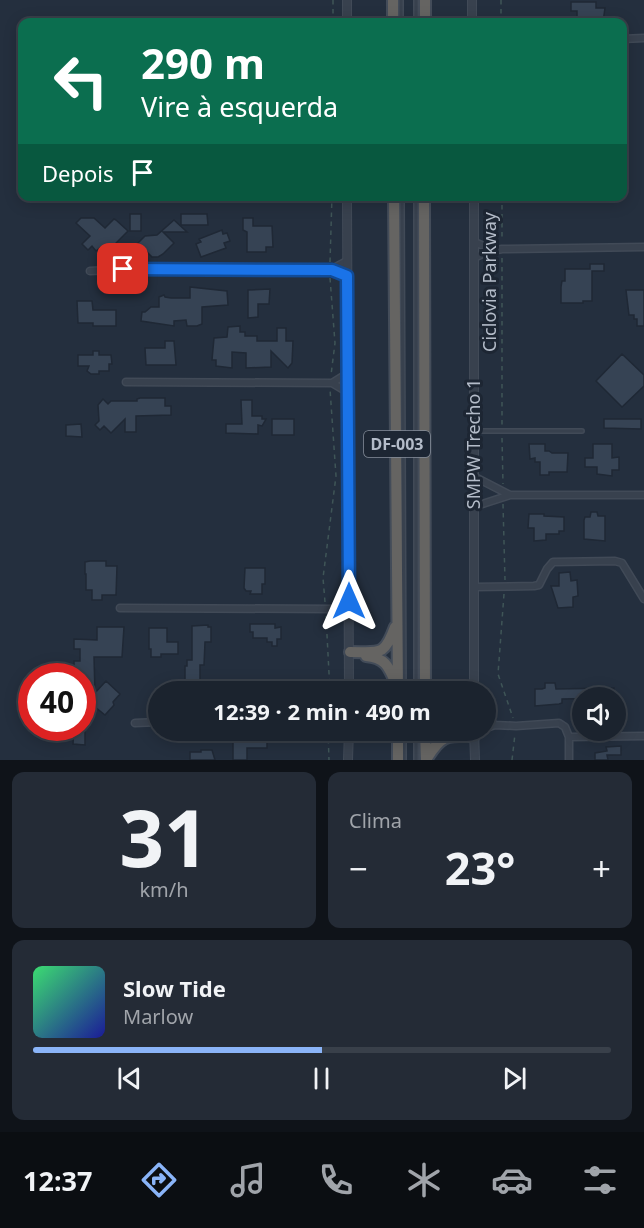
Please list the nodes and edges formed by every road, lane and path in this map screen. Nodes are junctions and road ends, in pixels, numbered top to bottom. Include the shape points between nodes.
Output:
1 (333, 0) edge
2 (347, 0) edge
3 (393, 0) edge
4 (401, 0) edge
5 (416, 0) edge
6 (425, 0) edge
7 (472, 0) edge
8 (501, 0) edge
9 (333, 18) edge
10 (347, 18) edge
11 (393, 18) edge
12 (401, 18) edge
13 (416, 18) edge
14 (425, 18) edge
15 (472, 18) edge
16 (501, 18) edge
17 (644, 38) edge
18 (627, 39) edge
19 (332, 201) edge
20 (347, 201) edge
21 (394, 201) edge
22 (402, 201) edge
23 (416, 201) edge
24 (424, 201) edge
25 (474, 201) edge
26 (502, 201) edge
27 (474, 242) junction
28 (644, 247) edge
29 (498, 250) junction
30 (474, 258) junction
31 (347, 261) junction
32 (331, 270) junction
33 (90, 271) dead end
34 (347, 276) junction
35 (348, 373) junction
36 (126, 382) dead end
37 (331, 383) junction
38 (347, 392) junction
39 (582, 430) dead end
40 (474, 431) junction
41 (502, 431) junction
42 (473, 476) junction
43 (505, 494) junction
44 (644, 495) edge
45 (473, 507) junction
46 (474, 587) junction
47 (505, 588) junction
48 (644, 599) edge
49 (349, 601) junction
50 (120, 608) dead end
51 (336, 609) junction
52 (326, 610) junction
53 (399, 618) junction
54 (349, 619) junction
55 (350, 655) junction
56 (329, 681) edge
57 (349, 681) edge
58 (395, 681) edge
59 (400, 681) edge
60 (400, 681) edge
61 (416, 681) edge
62 (425, 681) edge
63 (474, 681) edge
64 (148, 722) edge
65 (135, 723) dead end
66 (496, 725) edge
67 (516, 726) junction
68 (644, 736) edge
69 (569, 737) junction
70 (328, 741) edge
71 (348, 741) edge
72 (398, 741) edge
73 (404, 741) edge
74 (416, 741) edge
75 (425, 741) edge
76 (440, 741) edge
77 (475, 741) edge
78 (329, 760) edge
79 (348, 760) edge
80 (398, 760) edge
81 (404, 760) edge
82 (416, 760) edge
83 (426, 760) edge
84 (475, 760) edge
85 (512, 760) edge
86 (569, 760) edge

1 - 9 path
2 - 10 street
3 - 11 highway
4 - 12 lane
5 - 13 lane
6 - 14 highway
7 - 15 street
8 - 16 path
17 - 18 street
19 - 32 path
20 - 31 street
21 - 53 highway, DF-003
22 - 60 lane
23 - 61 lane
24 - 62 highway, DF-003
25 - 27 street, SMPW Trecho 1
26 - 29 path, Ciclovia Parkway
27 - 29 street
27 - 30 street, SMPW Trecho 1
28 - 29 street
29 - 30 street
29 - 41 path, Ciclovia Parkway
30 - 40 street, SMPW Trecho 1
31 - 32 street
31 - 34 street
32 - 33 street via 123,269 115,263 110,270
32 - 34 street
32 - 37 path via 335,343
34 - 35 street
35 - 37 street
35 - 38 street
36 - 37 street
37 - 38 street
37 - 52 path via 336,476 322,578
38 - 49 street
39 - 41 lane
40 - 41 lane
40 - 42 street, SMPW Trecho 1
41 - 43 path, Ciclovia Parkway
42 - 43 street
42 - 45 street, SMPW Trecho 1
43 - 44 street
43 - 45 street
43 - 47 path, Ciclovia Parkway
45 - 46 street, SMPW Trecho 1
46 - 47 street
46 - 63 street, SMPW Trecho 1
47 - 48 street via 537,586 553,562 615,561 622,563
47 - 67 path, Ciclovia Parkway via 498,674
49 - 51 street
49 - 54 street
50 - 52 street
51 - 52 street
51 - 54 street
52 - 56 path
53 - 55 highway via 384,649
53 - 59 highway, DF-003
54 - 55 street
55 - 57 street
55 - 58 highway via 381,659
64 - 65 street
66 - 67 street
67 - 69 street via 561,724
67 - 85 path, Ciclovia Parkway
68 - 69 street
69 - 86 street
70 - 78 path
71 - 79 street
72 - 80 highway
73 - 81 lane
74 - 82 lane
75 - 83 highway
76 - 83 highway
77 - 84 street

